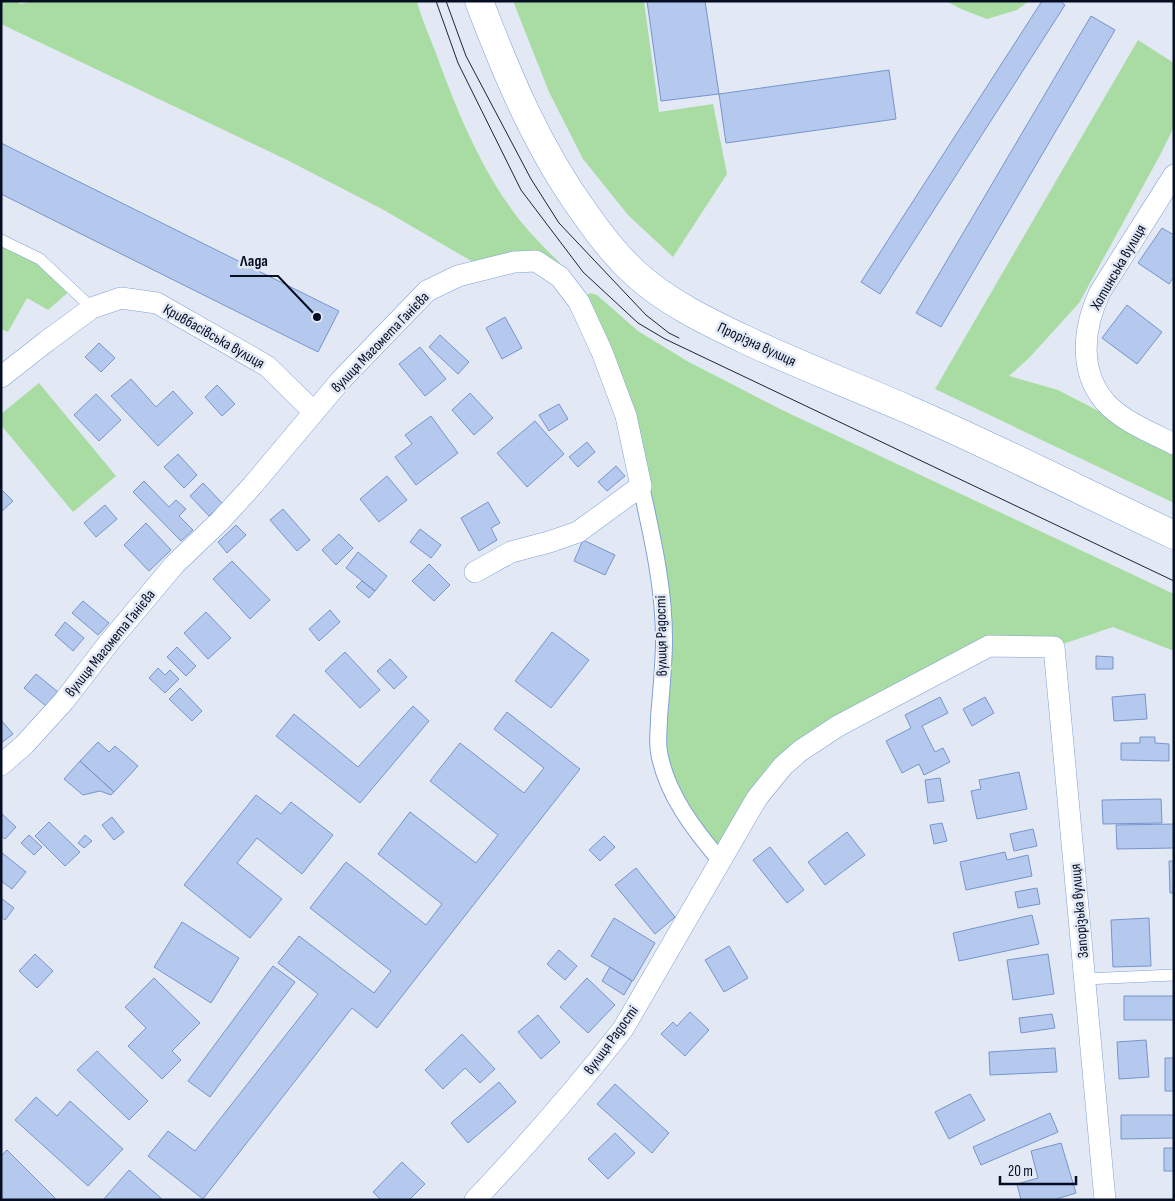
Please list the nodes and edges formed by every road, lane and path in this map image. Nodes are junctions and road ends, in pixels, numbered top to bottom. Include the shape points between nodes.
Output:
1 (479, 1) edge
2 (1174, 175) edge
3 (1, 240) edge
4 (92, 308) junction
5 (1, 377) edge
6 (314, 412) junction
7 (1174, 444) edge
8 (641, 486) junction
9 (1174, 535) edge
10 (475, 572) dead end
11 (1030, 646) joint
12 (1, 765) edge
13 (720, 860) junction
14 (1174, 975) edge
15 (1085, 979) junction
16 (475, 1200) edge
17 (1105, 1200) edge

1 - 9 main road, Прорізна вулиця via 550,161 590,222 636,274 691,313 730,332 921,415
2 - 7 street, Хотинська вулиця via 1096,301 1086,333 1086,351 1098,392 1111,408 1138,427
3 - 4 lane via 40,259
4 - 5 street, Кривбасівська вулиця
4 - 6 street, Кривбасівська вулиця via 121,298 157,303 267,366
6 - 8 street, вулиця Магомета Ганієва via 427,291 458,276 514,262 536,261 560,277 573,291 590,324 626,416
6 - 12 street, вулиця Магомета Ганієва via 220,521 175,564 64,701
8 - 10 street via 578,532 511,552
8 - 13 street, вулиця Радості via 658,562 664,638 659,752 665,776 678,800 699,836
11 - 13 street, вулиця Радості via 988,646 838,726 800,751 757,798
11 - 15 street, Запорізька вулиця via 1054,647
13 - 16 street, вулиця Радості via 623,1029
14 - 15 lane
15 - 17 street, Запорізька вулиця

